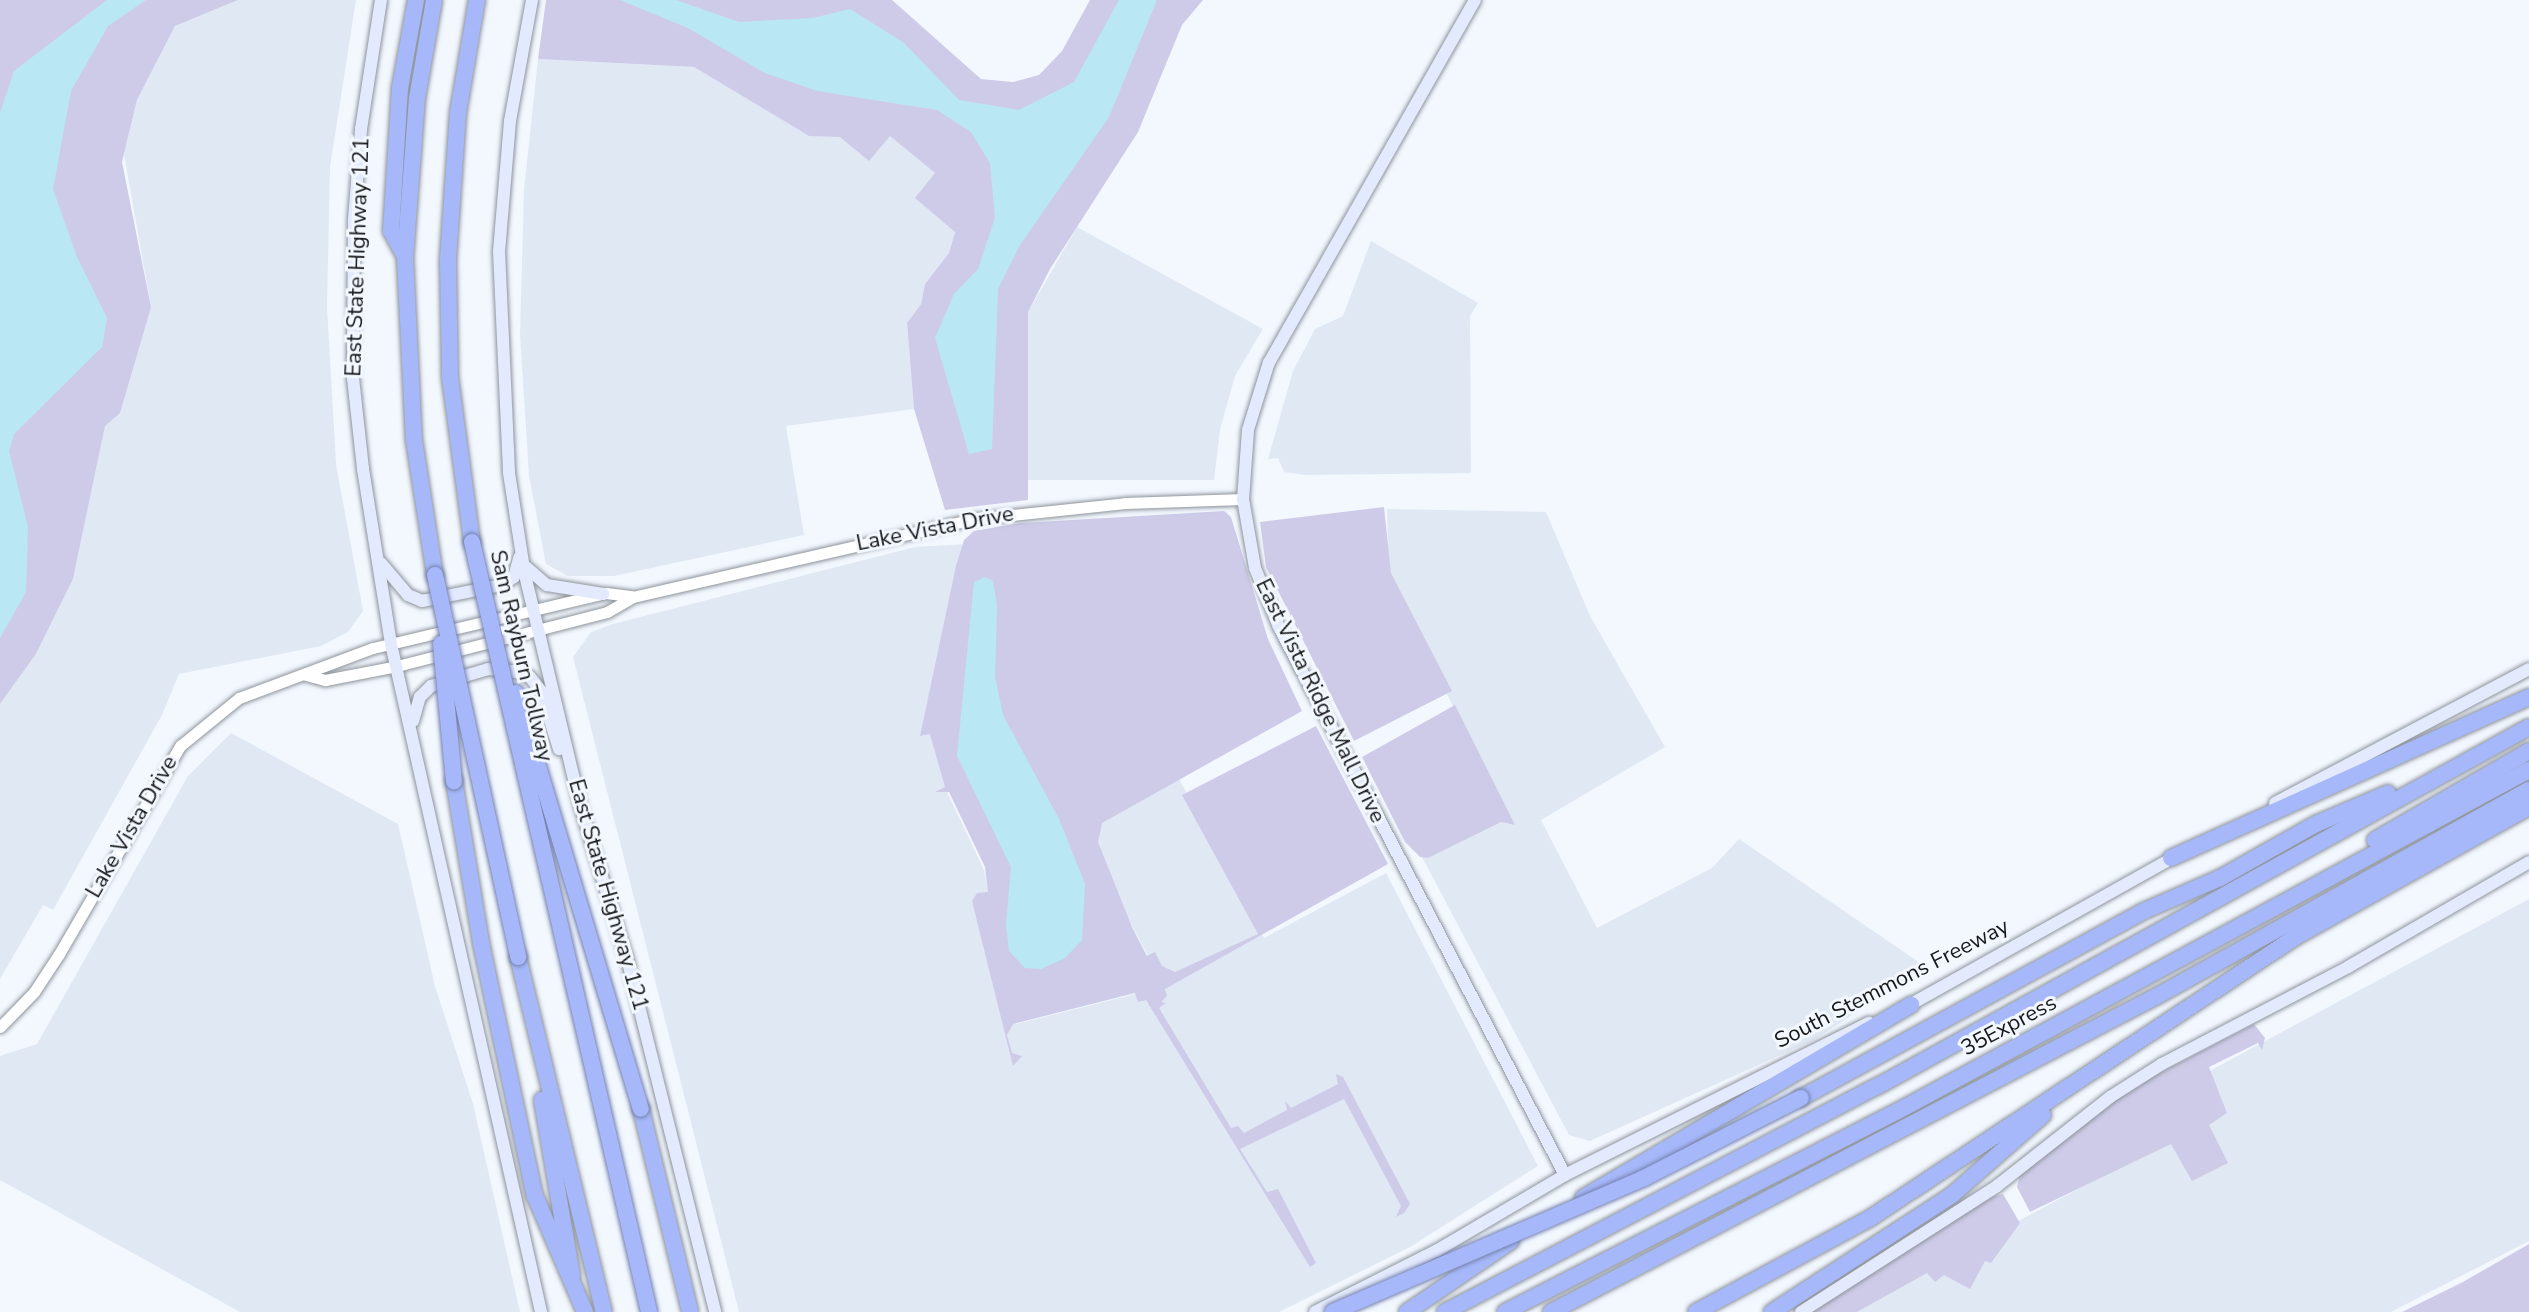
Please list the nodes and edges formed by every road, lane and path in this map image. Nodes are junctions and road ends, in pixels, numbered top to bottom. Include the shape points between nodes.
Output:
1 (381, 0) edge
2 (416, 0) edge
3 (434, 0) edge
4 (477, 0) edge
5 (1475, 0) edge
6 (531, 4) edge
7 (405, 258) junction
8 (1243, 499) junction
9 (520, 547) junction
10 (473, 550) junction
11 (379, 561) junction
12 (523, 562) junction
13 (434, 567) junction
14 (603, 594) junction
15 (633, 597) junction
16 (535, 610) junction
17 (539, 629) junction
18 (391, 644) junction
19 (397, 666) junction
20 (2529, 669) edge
21 (306, 675) junction
22 (2529, 697) edge
23 (2529, 727) edge
24 (412, 733) junction
25 (2529, 751) edge
26 (2481, 752) junction
27 (2529, 770) edge
28 (2529, 790) edge
29 (2529, 807) edge
30 (583, 815) junction
31 (2171, 858) junction
32 (2529, 862) edge
33 (2306, 889) junction
34 (518, 957) junction
35 (1911, 1005) junction
36 (0, 1027) edge
37 (2076, 1084) junction
38 (1565, 1175) junction
39 (682, 1280) junction
40 (541, 1312) edge
41 (578, 1312) edge
42 (585, 1312) edge
43 (604, 1312) edge
44 (649, 1312) edge
45 (690, 1312) edge
46 (701, 1312) edge
47 (715, 1312) edge
48 (1315, 1312) edge
49 (1333, 1312) edge
50 (1407, 1312) edge
51 (1445, 1312) edge
52 (1505, 1312) edge
53 (1551, 1312) edge
54 (1696, 1312) edge
55 (1772, 1312) edge
56 (1801, 1312) edge

1 - 11 main road, East State Highway 121 via 356,179 351,323 357,418
2 - 7 highway via 400,88 391,231
3 - 7 highway via 417,98
4 - 10 highway, Sam Rayburn Tollway via 458,113 448,259 450,378
5 - 8 main road, East Vista Ridge Mall Drive via 1269,362 1248,430
6 - 9 main road, East State Highway 121 via 510,121 497,293 509,473
7 - 13 highway via 408,380
8 - 15 street, Lake Vista Drive via 1111,504 974,519
8 - 38 main road, East Vista Ridge Mall Drive via 1255,568 1279,627
9 - 11 main road via 514,577 502,585 422,601 408,595
9 - 12 main road, East State Highway 121
10 - 39 highway, bridge via 604,973
10 - 44 highway, Sam Rayburn Tollway, bridge
11 - 18 main road, East State Highway 121
12 - 14 main road via 546,584
12 - 16 main road, East State Highway 121
13 - 34 highway, bridge
13 - 42 highway, bridge via 454,781 487,974 535,1196
14 - 15 street, Lake Vista Drive
14 - 16 street, Lake Vista Drive
15 - 17 street, Lake Vista Drive via 607,612
16 - 17 main road, East State Highway 121
16 - 18 street, Lake Vista Drive
17 - 19 street, Lake Vista Drive
17 - 30 main road, East State Highway 121
18 - 19 main road, East State Highway 121
18 - 21 street, Lake Vista Drive
19 - 21 street, Lake Vista Drive via 325,680
19 - 24 main road, East State Highway 121
20 - 31 main road, South Stemmons Freeway
21 - 36 street, Lake Vista Drive via 239,698 180,746 59,954 28,1000
22 - 31 highway
23 - 26 highway
24 - 30 main road via 420,697 431,686 488,669 530,677 541,691
24 - 40 main road, East State Highway 121
25 - 33 highway via 2328,868
26 - 49 highway, bridge via 2316,824 2220,878 2144,911 1644,1178
26 - 51 highway via 1878,1086
27 - 33 highway, 35Express
28 - 53 highway via 2131,1010
29 - 37 highway via 2297,936
30 - 47 main road, East State Highway 121 via 627,958
31 - 35 main road, South Stemmons Freeway
32 - 56 main road via 2348,967 2162,1064 2110,1097 1997,1186
33 - 52 highway, 35Express via 1898,1111
34 - 41 highway
34 - 43 highway
35 - 38 main road, South Stemmons Freeway
35 - 50 highway via 1476,1262
37 - 54 highway via 1869,1219
37 - 55 highway via 1952,1195
38 - 48 main road, South Stemmons Freeway via 1500,1216
39 - 45 highway
39 - 46 highway

